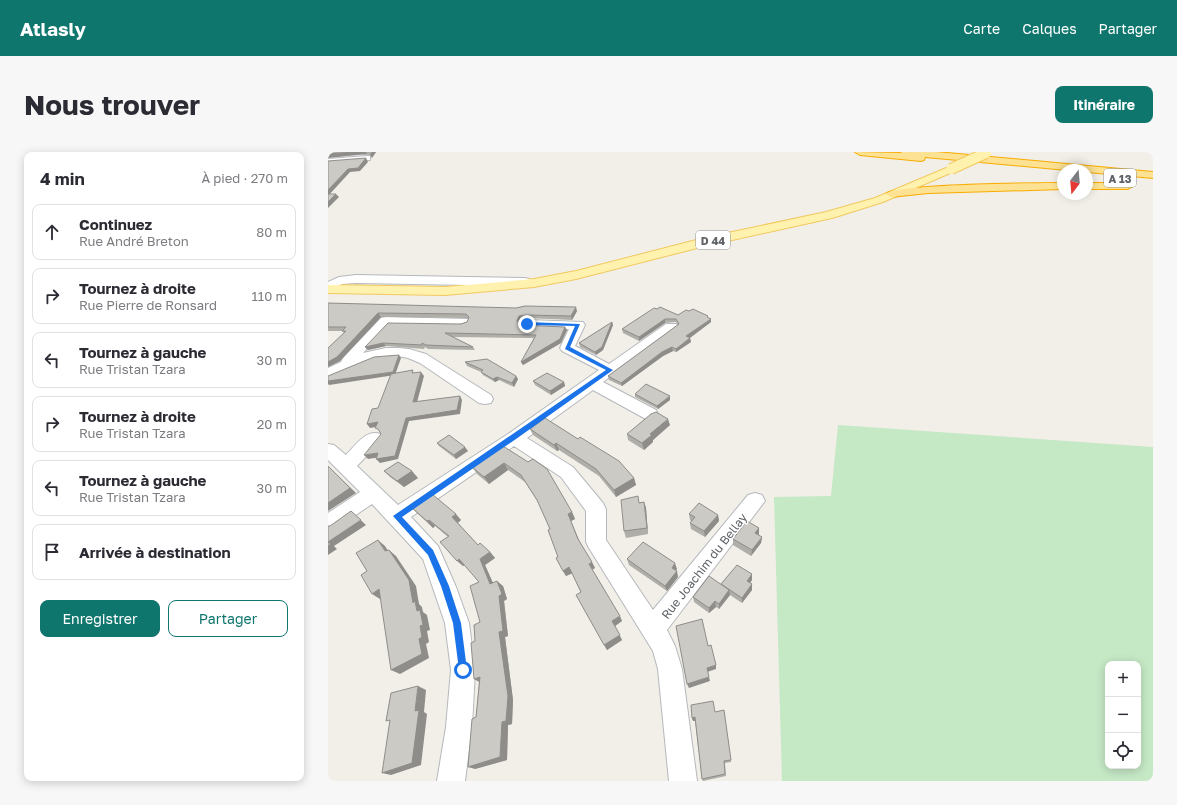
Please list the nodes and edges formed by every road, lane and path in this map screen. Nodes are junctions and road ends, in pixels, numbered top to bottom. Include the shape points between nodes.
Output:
1 (860, 152) edge
2 (906, 152) edge
3 (988, 153) edge
4 (1053, 156) dead end
5 (367, 158) edge
6 (328, 161) edge
7 (1153, 170) edge
8 (1057, 171) edge
9 (1093, 175) edge
10 (1153, 175) edge
11 (935, 176) junction
12 (1153, 181) edge
13 (1057, 186) edge
14 (1093, 186) edge
15 (1137, 186) dead end
16 (973, 188) junction
17 (891, 194) junction
18 (329, 289) edge
19 (463, 322) edge
20 (527, 324) edge
21 (671, 327) dead end
22 (345, 364) junction
23 (610, 370) junction
24 (328, 374) edge
25 (592, 383) junction
26 (485, 399) dead end
27 (650, 414) edge
28 (374, 438) dead end
29 (514, 438) junction
30 (334, 457) edge
31 (374, 494) junction
32 (755, 501) dead end
33 (397, 516) junction
34 (328, 523) edge
35 (652, 630) junction
36 (451, 781) edge
37 (683, 781) edge

1 - 8 highway
2 - 10 highway, A 13
3 - 11 main road, D 44, bridge
4 - 7 highway
5 - 6 street
9 - 12 highway, A 13
11 - 16 highway via 944,184
11 - 17 main road, D 44
13 - 16 highway
14 - 15 highway
16 - 17 highway
17 - 18 main road, D 44 via 828,215 534,283 445,291
19 - 22 street via 386,321
20 - 23 street via 578,325 567,348
21 - 23 street
22 - 24 street
22 - 26 street via 385,353 404,353 422,357
23 - 25 street
25 - 27 street
25 - 29 street
28 - 30 street
29 - 33 street
29 - 35 street, Rue Joachim du Bellay via 567,472 596,509 596,542
30 - 31 street
31 - 33 street
31 - 34 street
32 - 35 street, Rue Joachim du Bellay
33 - 36 street via 431,553 457,623 463,670 459,727
35 - 37 street, Rue Joachim du Bellay via 663,646 670,669

